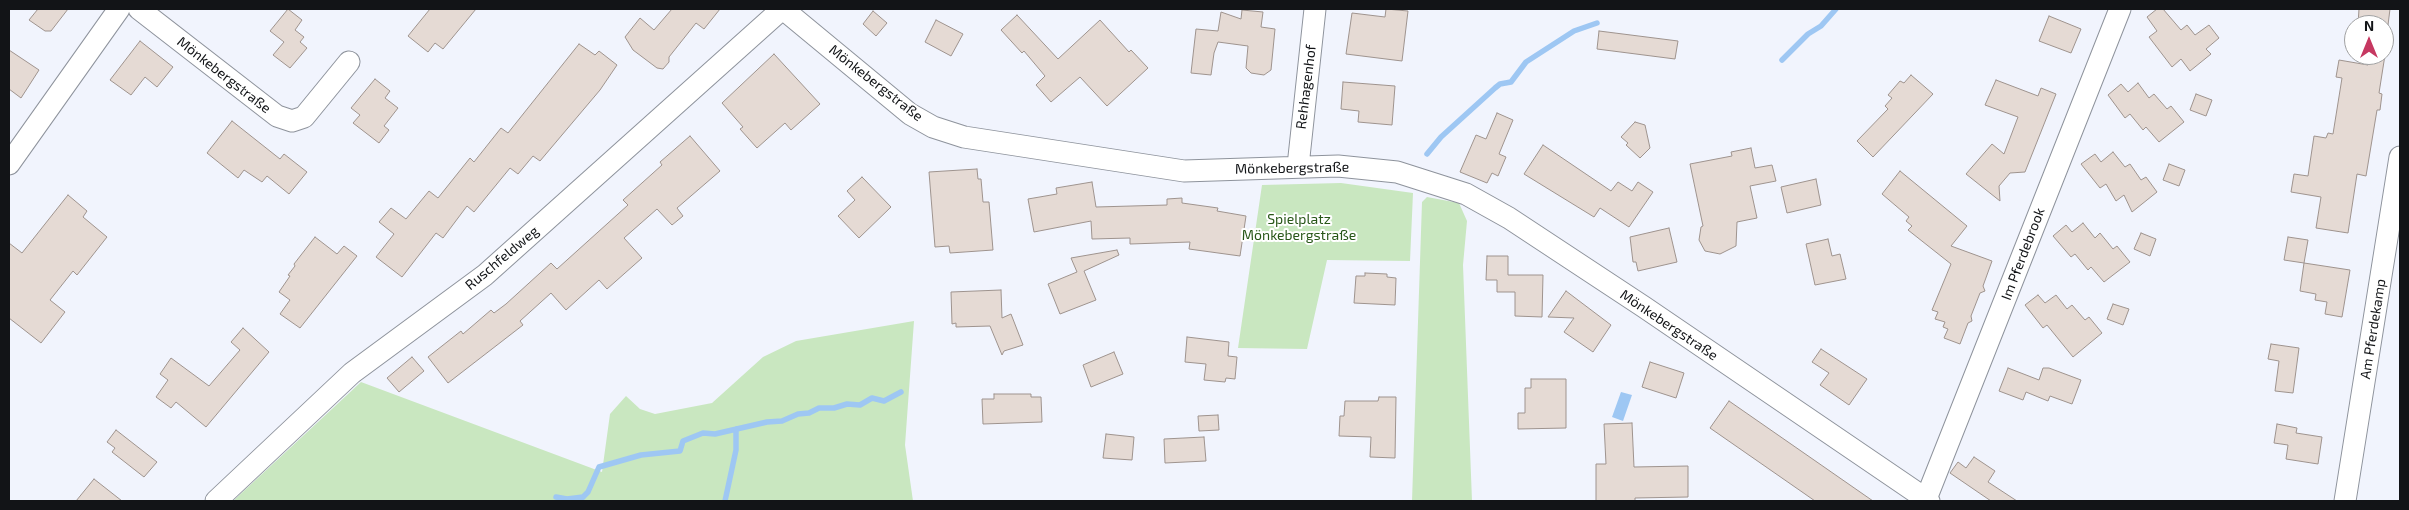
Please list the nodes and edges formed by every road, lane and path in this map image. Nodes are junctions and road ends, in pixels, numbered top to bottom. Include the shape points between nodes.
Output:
1 (119, 9) edge
2 (139, 9) edge
3 (782, 9) edge
4 (1315, 9) edge
5 (2120, 9) edge
6 (349, 62) dead end
7 (2400, 157) edge
8 (9, 164) edge
9 (1298, 166) junction
10 (1928, 500) edge
11 (216, 501) edge
12 (2345, 501) edge

1 - 8 street
2 - 6 street, Mönkebergstraße via 277,116 292,121 304,117
3 - 9 street, Mönkebergstraße via 910,114 933,127 964,137 1184,171
3 - 11 street, Ruschfeldweg via 485,274 352,373
4 - 9 street, Rehhagenhof
5 - 10 street, Im Pferdebrook
7 - 12 street, Am Pferdekamp
9 - 10 street, Mönkebergstraße via 1397,172 1466,194 1509,218

